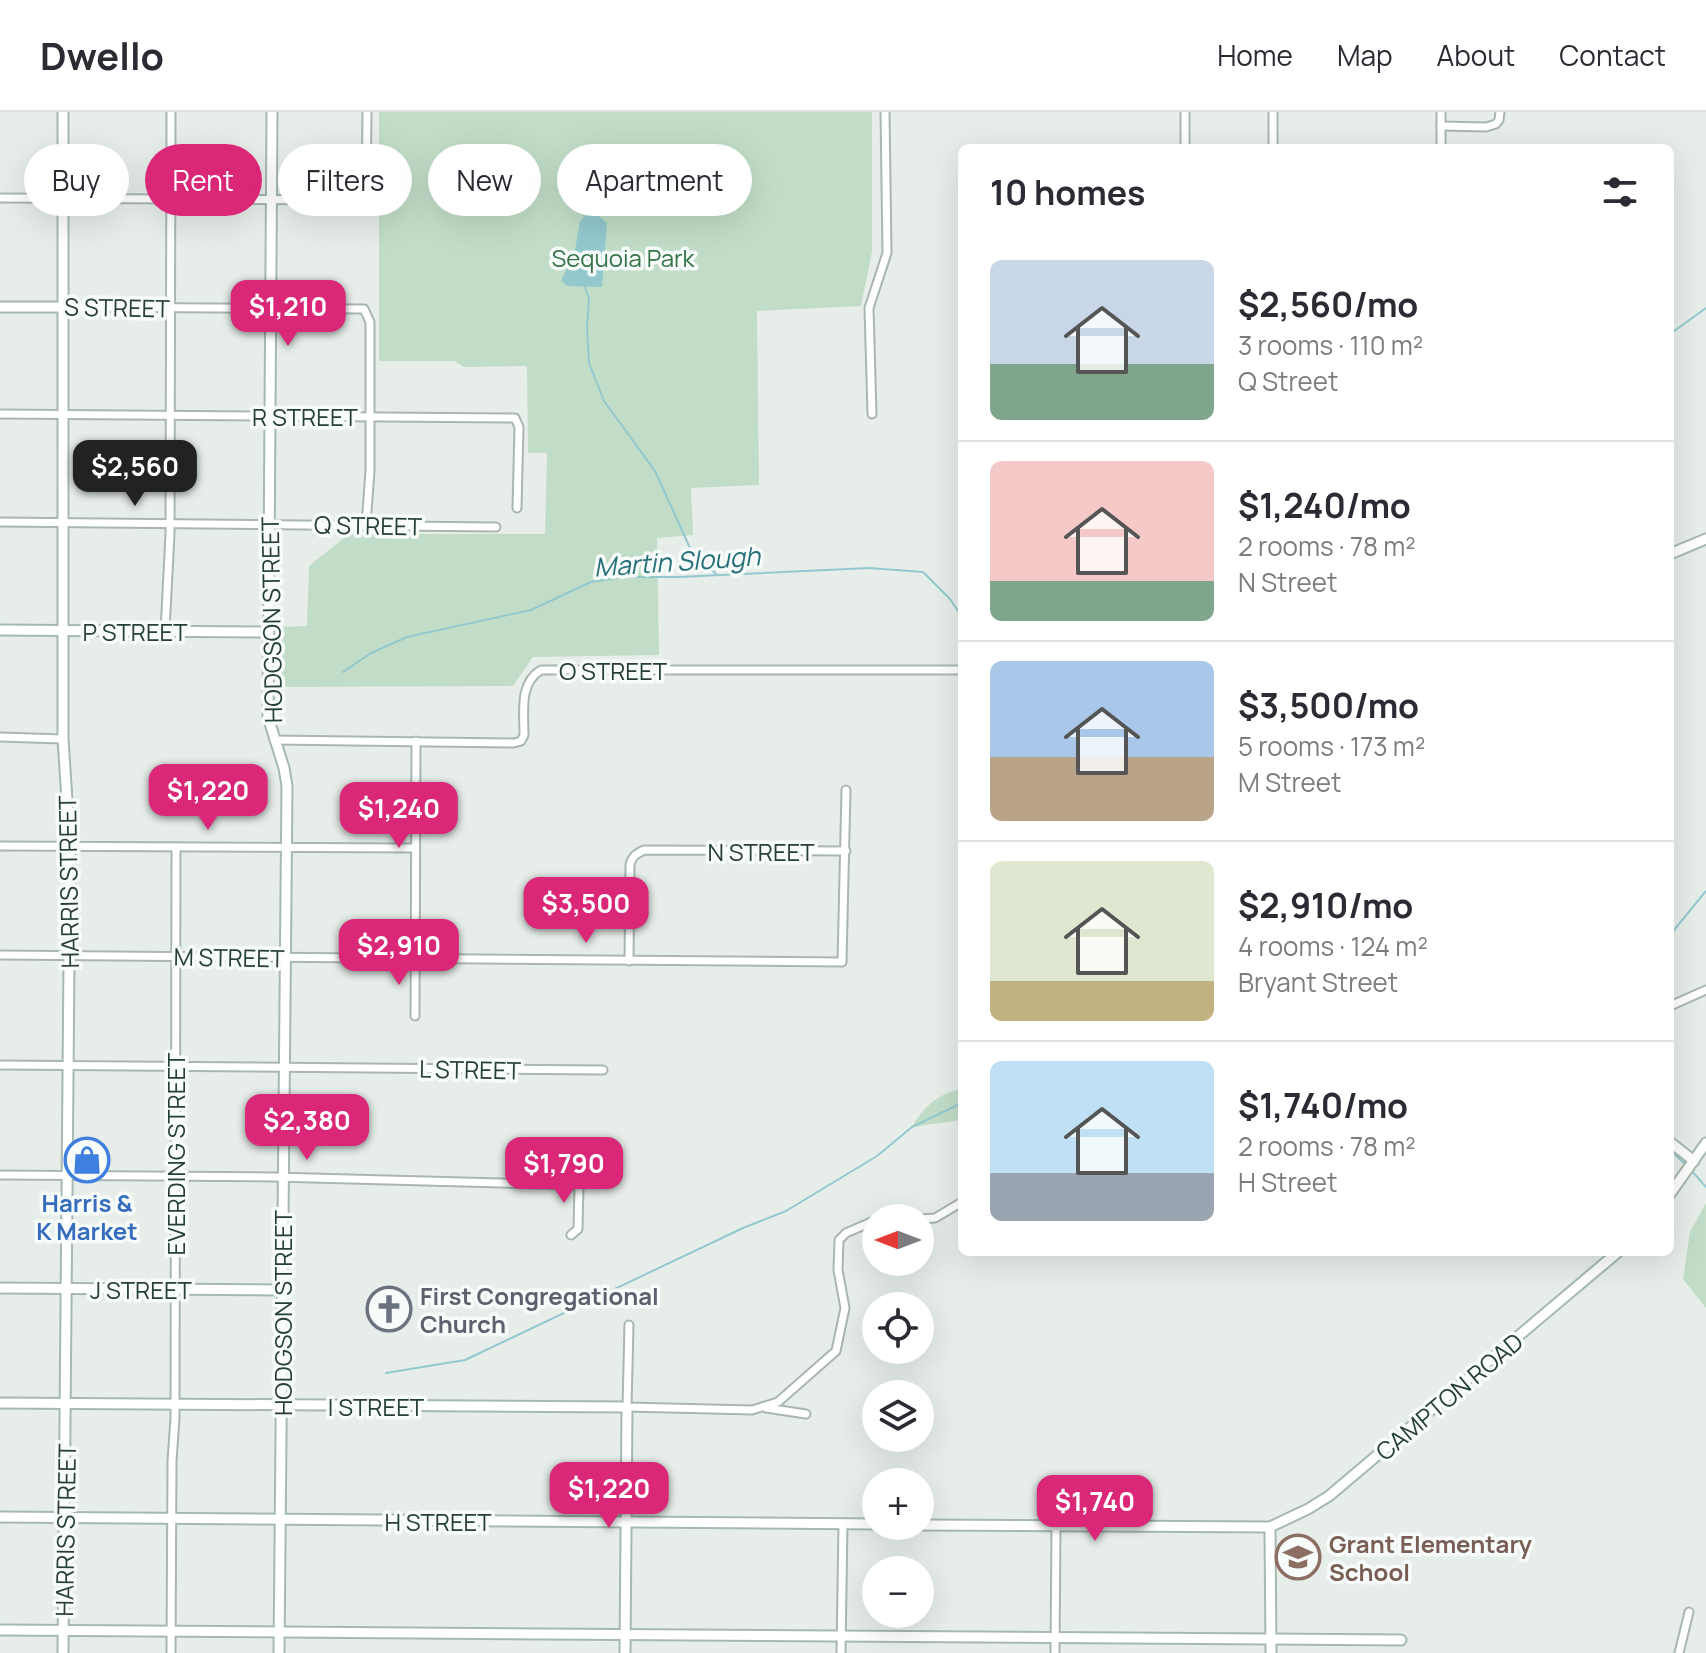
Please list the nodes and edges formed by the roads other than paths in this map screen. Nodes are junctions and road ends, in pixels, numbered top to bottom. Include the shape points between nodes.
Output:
1 (63, 112) edge
2 (171, 112) edge
3 (272, 112) edge
4 (367, 112) edge
5 (885, 112) edge
6 (1185, 112) edge
7 (1273, 112) edge
8 (1441, 112) edge
9 (1500, 112) edge
10 (1441, 126) junction
11 (63, 144) edge
12 (171, 144) edge
13 (1185, 144) edge
14 (1273, 144) edge
15 (1441, 144) edge
16 (0, 198) edge
17 (24, 198) edge
18 (262, 201) edge
19 (272, 201) junction
20 (62, 216) edge
21 (171, 216) edge
22 (0, 307) edge
23 (62, 307) junction
24 (171, 308) junction
25 (272, 309) junction
26 (0, 414) edge
27 (63, 414) junction
28 (170, 414) junction
29 (872, 414) dead end
30 (270, 416) junction
31 (371, 417) junction
32 (517, 508) dead end
33 (0, 522) edge
34 (63, 523) junction
35 (170, 523) junction
36 (270, 523) junction
37 (366, 525) junction
38 (496, 527) dead end
39 (1706, 539) edge
40 (1674, 552) edge
41 (0, 630) edge
42 (63, 631) junction
43 (165, 631) junction
44 (269, 632) junction
45 (958, 670) edge
46 (0, 737) edge
47 (63, 739) junction
48 (274, 740) junction
49 (416, 741) junction
50 (846, 790) dead end
51 (0, 846) edge
52 (70, 846) junction
53 (176, 847) junction
54 (286, 847) junction
55 (415, 848) junction
56 (846, 851) junction
57 (0, 955) edge
58 (69, 956) junction
59 (175, 957) junction
60 (284, 958) junction
61 (414, 958) junction
62 (629, 961) junction
63 (1706, 990) edge
64 (1674, 1004) edge
65 (415, 1016) dead end
66 (0, 1065) edge
67 (69, 1066) junction
68 (176, 1066) junction
69 (284, 1067) junction
70 (603, 1070) dead end
71 (1706, 1143) edge
72 (1674, 1145) edge
73 (1694, 1161) junction
74 (0, 1175) edge
75 (68, 1176) junction
76 (175, 1177) junction
77 (283, 1177) junction
78 (617, 1177) dead end
79 (579, 1185) junction
80 (1674, 1188) edge
81 (958, 1204) edge
82 (934, 1218) edge
83 (862, 1226) edge
84 (571, 1235) dead end
85 (1613, 1256) edge
86 (0, 1288) edge
87 (67, 1288) junction
88 (175, 1289) junction
89 (283, 1290) junction
90 (629, 1325) dead end
91 (0, 1403) edge
92 (29, 1403) junction
93 (66, 1404) junction
94 (175, 1405) junction
95 (282, 1405) junction
96 (627, 1407) junction
97 (764, 1407) junction
98 (806, 1414) dead end
99 (66, 1429) junction
100 (0, 1517) edge
101 (65, 1518) junction
102 (280, 1519) junction
103 (172, 1520) junction
104 (626, 1522) junction
105 (843, 1523) junction
106 (862, 1524) edge
107 (934, 1525) edge
108 (1056, 1527) junction
109 (1270, 1527) junction
110 (1689, 1612) dead end
111 (0, 1630) edge
112 (64, 1631) junction
113 (171, 1632) junction
114 (279, 1632) junction
115 (626, 1635) junction
116 (841, 1636) junction
117 (1055, 1638) junction
118 (1271, 1639) junction
119 (1401, 1640) dead end
120 (63, 1653) edge
121 (171, 1653) edge
122 (279, 1653) edge
123 (625, 1653) edge
124 (841, 1653) edge
125 (1055, 1653) edge
126 (1271, 1653) edge
127 (1679, 1653) edge

1 - 11 street, HARRIS STREET
2 - 12 street
3 - 19 street, HODGSON STREET
4 - 19 street via 366,200
5 - 29 street via 887,253 869,308
6 - 13 street
7 - 14 street
8 - 10 street
9 - 10 street via 1491,126
10 - 15 street
16 - 17 street
18 - 19 street
19 - 25 street, HODGSON STREET
20 - 23 street, HARRIS STREET
21 - 24 street
22 - 23 street, S STREET
23 - 24 street, S STREET
23 - 27 street, HARRIS STREET
24 - 25 street, S STREET
24 - 28 street
25 - 30 street, HODGSON STREET
25 - 31 street, S STREET via 364,309 370,322
26 - 27 street, R STREET
27 - 28 street, R STREET
27 - 34 street, HARRIS STREET
28 - 30 street, R STREET
28 - 35 street
30 - 31 street, R STREET
30 - 36 street, HODGSON STREET
31 - 32 street, R STREET via 515,418
31 - 37 street
33 - 34 street, Q STREET
34 - 35 street, Q STREET
34 - 42 street, HARRIS STREET
35 - 36 street, Q STREET
35 - 43 street
36 - 37 street, Q STREET
36 - 44 street, HODGSON STREET
37 - 38 street, Q STREET
39 - 40 street
41 - 42 street, P STREET
42 - 43 street, P STREET
42 - 47 street, HARRIS STREET
43 - 44 street, P STREET
44 - 48 street, HODGSON STREET via 268,717
45 - 49 street, O STREET via 541,670 530,676 525,689 521,741
46 - 47 street
47 - 52 street, HARRIS STREET
48 - 49 street, O STREET
48 - 54 street, HODGSON STREET via 287,786
49 - 55 street
50 - 56 street
51 - 52 street
52 - 53 street
52 - 58 street, HARRIS STREET
53 - 54 street
53 - 59 street, EVERDING STREET
54 - 55 street
54 - 60 street, HODGSON STREET
55 - 61 street
56 - 62 street, N STREET via 644,850 631,858
56 - 62 street, M STREET via 842,962
57 - 58 street, M STREET
58 - 59 street, M STREET
58 - 67 street, HARRIS STREET
59 - 60 street, M STREET
59 - 68 street, EVERDING STREET
60 - 61 street, M STREET
60 - 69 street, HODGSON STREET
61 - 62 street, M STREET
61 - 65 street
63 - 64 street
66 - 67 street, L STREET
67 - 68 street, L STREET
67 - 75 street, HARRIS STREET
68 - 69 street, L STREET
68 - 76 street, EVERDING STREET
69 - 70 street, L STREET
69 - 77 street, HODGSON STREET
71 - 73 street
72 - 73 street
73 - 80 street
74 - 75 street
75 - 76 street
75 - 87 street, HARRIS STREET
76 - 77 street
76 - 88 street, EVERDING STREET
77 - 79 street
77 - 89 street, HODGSON STREET
78 - 79 street
79 - 84 street via 578,1229
81 - 82 street
83 - 97 street via 846,1233 837,1247 845,1308 836,1351 778,1402
85 - 109 street, CAMPTON ROAD via 1329,1496
86 - 87 street, J STREET
87 - 88 street, J STREET
87 - 93 street, HARRIS STREET
88 - 89 street, J STREET
88 - 94 street, EVERDING STREET
89 - 95 street, HODGSON STREET
90 - 96 street
91 - 92 street, I STREET
92 - 93 street, I STREET
92 - 99 street via 60,1412
93 - 94 street, I STREET
93 - 99 street, HARRIS STREET
94 - 95 street, I STREET
94 - 103 street, EVERDING STREET
95 - 96 street, I STREET
95 - 102 street, HODGSON STREET
96 - 97 street, I STREET
96 - 104 street
97 - 98 street
99 - 101 street, HARRIS STREET
100 - 101 street, H STREET
101 - 103 street, H STREET
101 - 112 street, HARRIS STREET
102 - 103 street, H STREET
102 - 104 street, H STREET
102 - 114 street, HODGSON STREET
103 - 113 street, EVERDING STREET
104 - 105 street, H STREET
104 - 115 street
105 - 106 street, H STREET
105 - 116 street
107 - 108 street
108 - 109 street
108 - 117 street
109 - 118 street
110 - 127 street
111 - 112 street
112 - 113 street
112 - 120 street, HARRIS STREET
113 - 114 street
113 - 121 street, EVERDING STREET
114 - 115 street
114 - 122 street, HODGSON STREET
115 - 116 street
115 - 123 street
116 - 117 street
116 - 124 street
117 - 118 street
117 - 125 street
118 - 119 street
118 - 126 street

